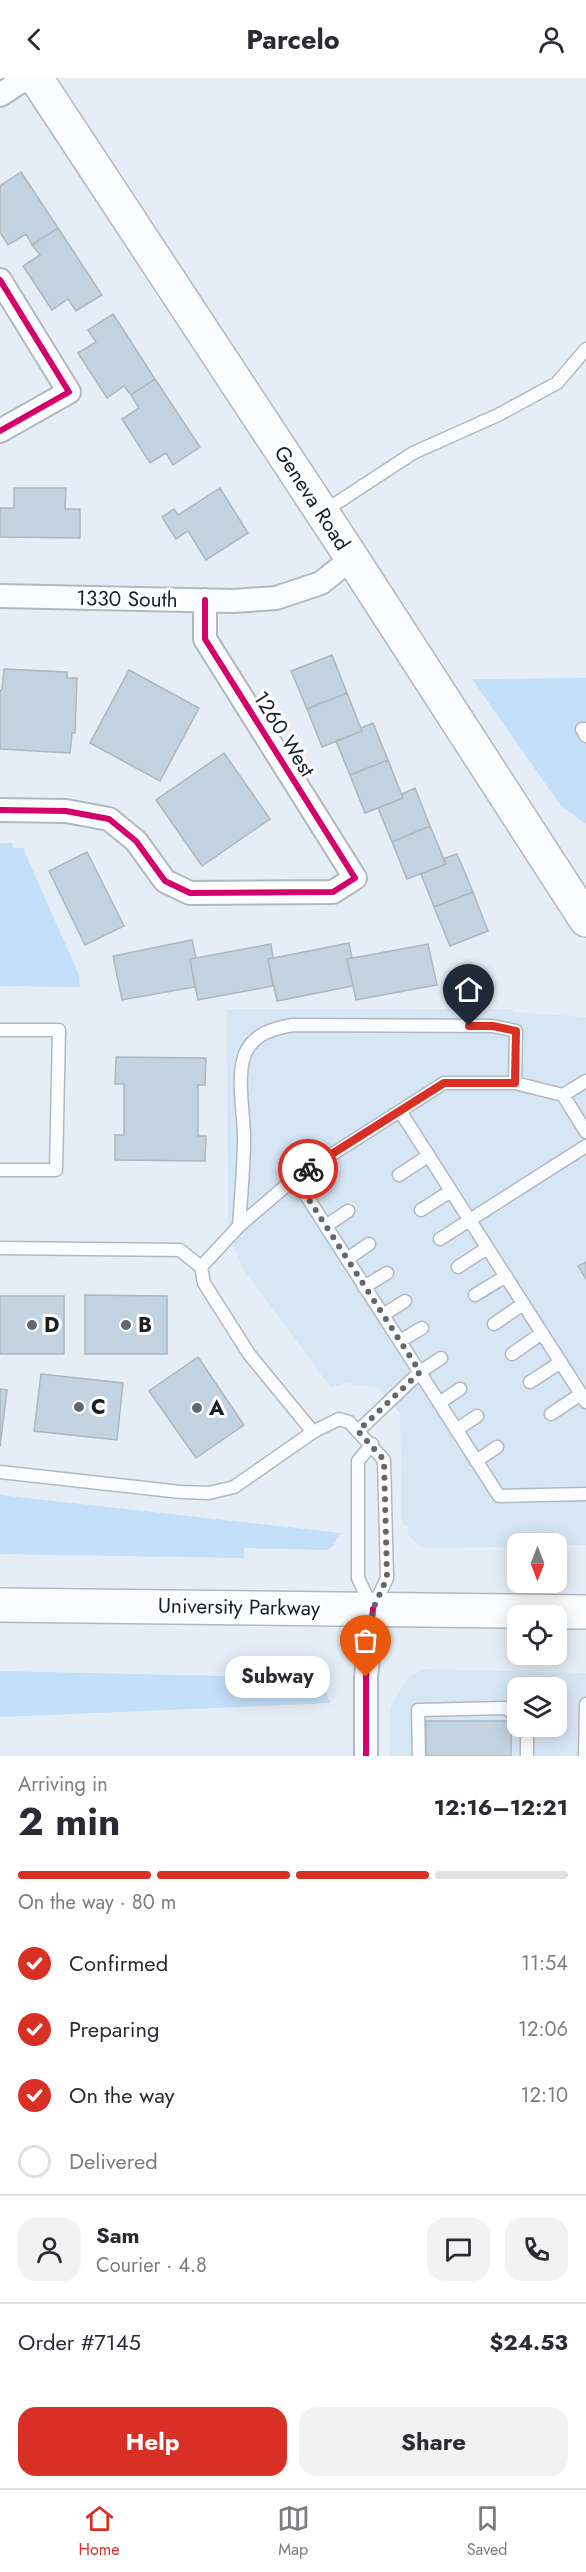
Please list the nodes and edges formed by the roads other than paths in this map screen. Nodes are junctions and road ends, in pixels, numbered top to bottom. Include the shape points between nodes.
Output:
1 (26, 78) edge
2 (36, 78) edge
3 (0, 95) edge
4 (0, 280) edge
5 (586, 349) edge
6 (0, 431) edge
7 (322, 513) junction
8 (352, 558) junction
9 (0, 597) edge
10 (205, 600) junction
11 (586, 729) edge
12 (586, 736) edge
13 (0, 810) edge
14 (586, 920) edge
15 (0, 1030) edge
16 (586, 1081) edge
17 (515, 1083) junction
18 (563, 1095) junction
19 (400, 1111) junction
20 (586, 1132) edge
21 (586, 1146) edge
22 (428, 1156) junction
23 (0, 1170) edge
24 (399, 1175) dead end
25 (295, 1178) junction
26 (451, 1191) junction
27 (422, 1210) dead end
28 (348, 1211) dead end
29 (470, 1220) junction
30 (239, 1226) junction
31 (326, 1226) junction
32 (440, 1239) dead end
33 (369, 1244) dead end
34 (0, 1248) edge
35 (487, 1248) junction
36 (347, 1259) junction
37 (201, 1267) junction
38 (458, 1267) dead end
39 (387, 1273) dead end
40 (506, 1276) junction
41 (364, 1287) junction
42 (475, 1295) dead end
43 (405, 1301) dead end
44 (524, 1304) junction
45 (383, 1315) junction
46 (494, 1324) dead end
47 (422, 1328) dead end
48 (542, 1333) junction
49 (400, 1341) junction
50 (513, 1354) dead end
51 (441, 1358) dead end
52 (561, 1362) junction
53 (420, 1372) junction
54 (530, 1382) dead end
55 (460, 1389) dead end
56 (584, 1398) edge
57 (439, 1403) junction
58 (551, 1414) dead end
59 (477, 1416) dead end
60 (456, 1430) junction
61 (358, 1431) junction
62 (313, 1432) junction
63 (372, 1444) junction
64 (497, 1448) dead end
65 (476, 1461) junction
66 (0, 1472) edge
67 (586, 1494) edge
68 (0, 1605) edge
69 (373, 1609) junction
70 (586, 1612) edge
71 (586, 1704) edge
72 (507, 1708) edge
73 (527, 1737) edge
74 (366, 1756) edge
75 (419, 1756) edge
76 (527, 1756) edge
77 (585, 1756) edge

1 - 3 street
2 - 7 main road, Geneva Road
4 - 6 street via 69,392
5 - 7 lane via 557,383 413,453
7 - 8 main road, Geneva Road
8 - 10 street, 1330 South via 321,584 276,598
8 - 14 main road, Geneva Road
9 - 10 street, 1330 South
10 - 13 street, 1260 West via 206,639 354,879 333,892 190,893 165,881 136,841 109,819 66,811
11 - 12 lane via 582,729
15 - 23 lane via 59,1030 56,1170
16 - 18 lane
17 - 18 lane
17 - 19 lane via 444,1083
17 - 30 lane via 516,1031 493,1026 273,1028 256,1038 245,1054 241,1073 244,1139
18 - 20 lane
19 - 22 lane
19 - 25 lane
21 - 29 lane
22 - 24 lane
22 - 26 lane
25 - 30 lane
25 - 31 lane
26 - 27 lane
26 - 29 lane
28 - 31 lane
29 - 32 lane
29 - 35 lane
30 - 37 lane
31 - 36 lane
33 - 36 lane
34 - 37 lane via 180,1250
35 - 38 lane
35 - 40 lane
36 - 41 lane
37 - 62 lane via 204,1283 249,1354
39 - 41 lane
40 - 42 lane
40 - 44 lane
41 - 45 lane
43 - 45 lane
44 - 46 lane
44 - 48 lane
45 - 49 lane
47 - 49 lane
48 - 50 lane
48 - 52 lane
49 - 53 lane
51 - 53 lane
52 - 54 lane
52 - 56 lane
53 - 57 lane
53 - 61 lane
55 - 57 lane
56 - 58 lane
57 - 60 lane
59 - 60 lane
60 - 65 lane
61 - 62 lane via 339,1419
61 - 63 lane
62 - 66 lane via 234,1487 209,1493
63 - 69 lane via 384,1460 387,1578
63 - 69 lane via 358,1461 358,1578
64 - 65 lane
65 - 67 lane via 499,1496
68 - 69 main road, University Parkway
69 - 70 main road, University Parkway
69 - 74 street via 366,1677
71 - 77 lane
72 - 75 lane via 418,1710
73 - 76 lane

